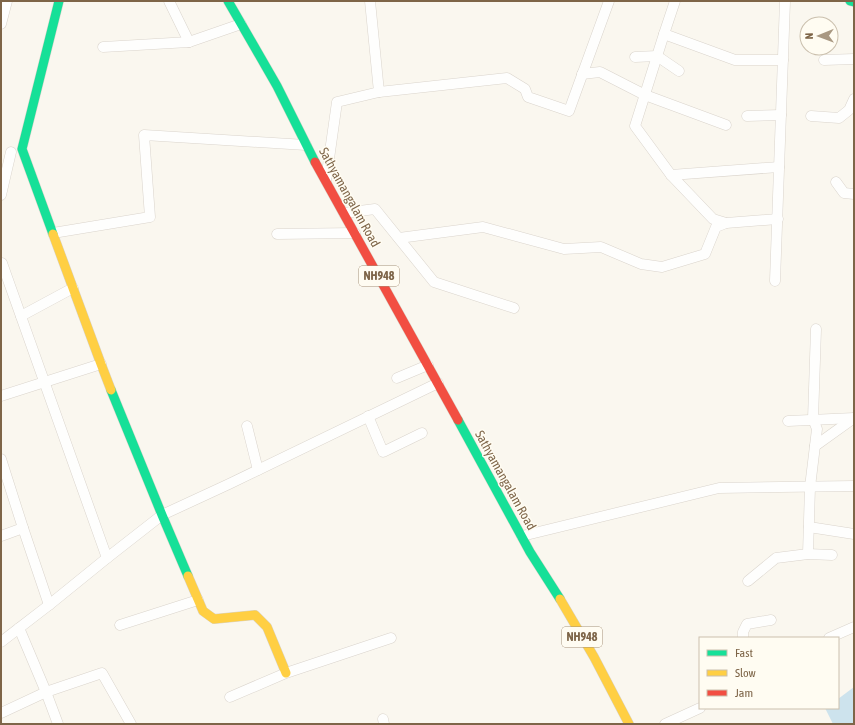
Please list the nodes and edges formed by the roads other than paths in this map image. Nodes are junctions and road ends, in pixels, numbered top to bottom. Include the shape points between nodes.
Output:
1 (7, 1) edge
2 (59, 1) edge
3 (169, 1) edge
4 (228, 1) edge
5 (370, 1) edge
6 (609, 1) edge
7 (675, 1) edge
8 (786, 1) edge
9 (850, 1) edge
10 (854, 2) edge
11 (1, 24) edge
12 (241, 24) junction
13 (664, 34) junction
14 (189, 42) junction
15 (103, 47) dead end
16 (657, 56) junction
17 (635, 57) dead end
18 (854, 59) edge
19 (783, 60) junction
20 (824, 60) dead end
21 (679, 71) dead end
22 (582, 74) junction
23 (379, 92) junction
24 (645, 95) junction
25 (854, 99) edge
26 (851, 112) edge
27 (781, 115) junction
28 (747, 116) dead end
29 (811, 116) dead end
30 (726, 125) dead end
31 (306, 145) junction
32 (22, 149) junction
33 (11, 152) junction
34 (1, 156) edge
35 (780, 167) junction
36 (671, 175) junction
37 (326, 181) junction
38 (836, 182) dead end
39 (854, 194) edge
40 (1, 195) edge
41 (344, 214) junction
42 (778, 219) junction
43 (726, 223) junction
44 (53, 233) junction
45 (355, 233) junction
46 (277, 234) dead end
47 (399, 238) junction
48 (2, 263) dead end
49 (775, 281) dead end
50 (73, 288) junction
51 (514, 308) dead end
52 (21, 316) junction
53 (816, 329) dead end
54 (101, 364) junction
55 (428, 365) junction
56 (397, 378) dead end
57 (44, 382) junction
58 (438, 382) junction
59 (1, 396) edge
60 (368, 416) junction
61 (854, 418) edge
62 (813, 419) junction
63 (788, 421) dead end
64 (248, 426) dead end
65 (422, 433) dead end
66 (815, 446) junction
67 (1, 458) edge
68 (3, 470) edge
69 (258, 470) junction
70 (854, 486) edge
71 (810, 487) junction
72 (162, 515) junction
73 (809, 527) junction
74 (22, 528) junction
75 (854, 534) edge
76 (1, 536) edge
77 (522, 536) junction
78 (530, 552) junction
79 (808, 554) junction
80 (832, 555) dead end
81 (107, 558) junction
82 (748, 582) dead end
83 (198, 600) junction
84 (551, 601) dead end
85 (49, 605) junction
86 (771, 620) dead end
87 (120, 625) dead end
88 (854, 627) edge
89 (19, 628) junction
90 (743, 637) edge
91 (831, 637) edge
92 (391, 638) dead end
93 (1, 641) edge
94 (286, 673) junction
95 (46, 692) junction
96 (230, 698) dead end
97 (699, 708) edge
98 (1, 713) edge
99 (58, 724) edge
100 (131, 724) edge
101 (629, 724) edge
102 (666, 724) edge

1 - 11 street
2 - 32 main road
3 - 14 street
4 - 12 main road, Sathyamangalam Road / NH948
5 - 23 street
6 - 22 street
7 - 13 street
8 - 19 street
9 - 10 main road
12 - 14 street
12 - 31 main road, Sathyamangalam Road / NH948 via 277,86
13 - 16 street
13 - 19 street via 735,60
14 - 15 street
16 - 17 street
16 - 21 street
16 - 24 street
18 - 20 street
19 - 27 street
22 - 23 street via 569,111 528,97 525,89 507,78
22 - 24 street via 600,72
23 - 37 street via 337,102
24 - 30 street
24 - 36 street via 635,126
25 - 26 street
26 - 29 street via 839,118
27 - 28 street
27 - 35 street
31 - 37 main road, Sathyamangalam Road / NH948
31 - 44 street via 144,135 150,217
32 - 33 street
32 - 44 main road
33 - 34 street
33 - 40 street
35 - 36 street
35 - 42 street
36 - 43 street via 713,219
37 - 41 main road, Sathyamangalam Road / NH948
38 - 39 street via 844,193
41 - 45 main road, Sathyamangalam Road / NH948
41 - 47 street via 375,209
42 - 43 street
42 - 49 street
43 - 47 street via 716,227 705,254 662,267 641,264 601,247 564,249 483,227
44 - 50 main road
45 - 46 street
45 - 55 main road, Sathyamangalam Road / NH948
47 - 51 street via 434,282
48 - 52 street
50 - 52 street
50 - 54 main road
52 - 57 street
53 - 62 street
54 - 57 street
54 - 72 main road
55 - 56 street
55 - 58 main road, Sathyamangalam Road / NH948
57 - 59 street
57 - 81 street
58 - 60 street
58 - 77 main road, Sathyamangalam Road / NH948
60 - 65 street via 383,452
60 - 69 street
61 - 62 street
61 - 66 street
62 - 63 street
62 - 66 street via 817,429
64 - 69 street
66 - 71 street
67 - 68 street
68 - 74 street
69 - 72 street
70 - 71 street
71 - 73 street
71 - 77 street via 719,488
72 - 81 street
72 - 83 main road
73 - 75 street
73 - 79 street
74 - 76 street
74 - 85 street
77 - 78 main road, Sathyamangalam Road / NH948
78 - 84 main road, Sathyamangalam Road / NH948
78 - 101 main road, Sathyamangalam Road / NH948 via 594,658
79 - 80 street
79 - 82 street via 776,558
81 - 85 street
83 - 87 street
83 - 94 main road via 203,611 214,619 255,615 267,627
85 - 89 street
86 - 90 street via 746,624
88 - 91 street
89 - 93 street
89 - 95 street
92 - 94 street
94 - 96 street
95 - 98 street
95 - 99 street
95 - 100 street via 102,673
97 - 102 street

